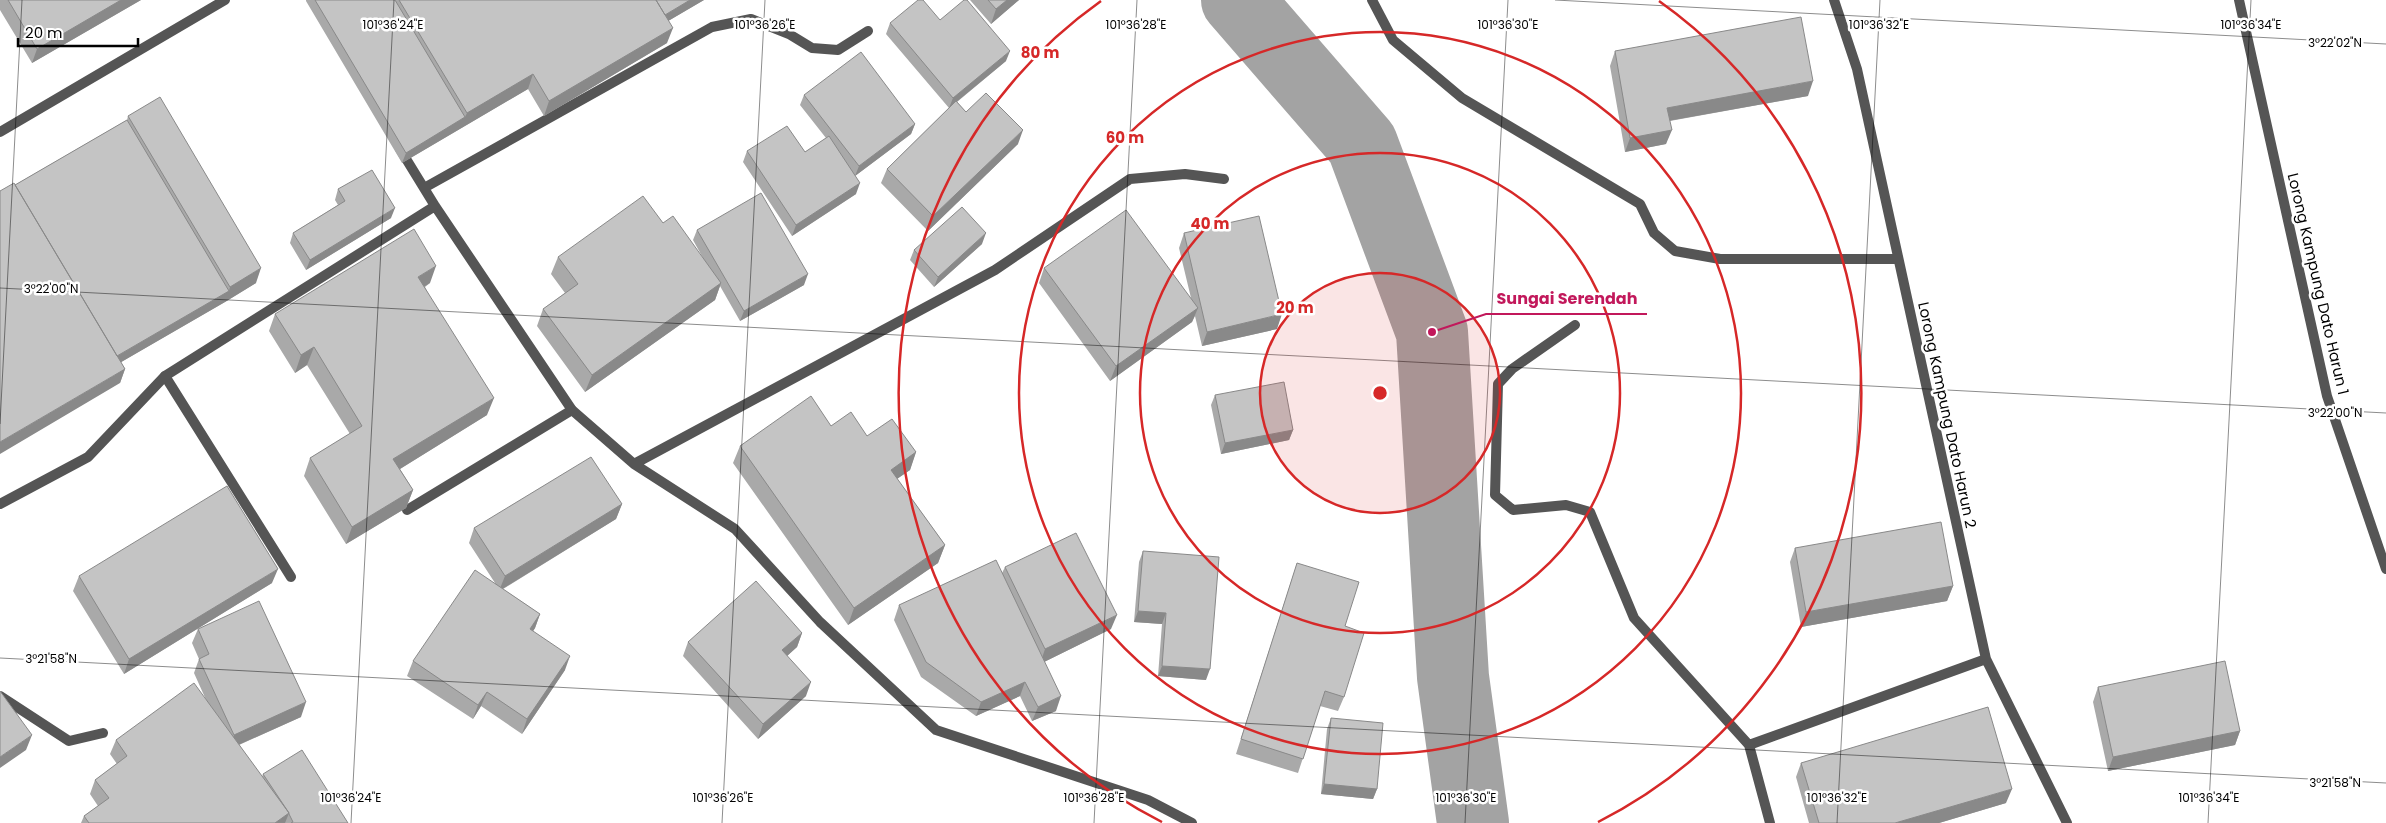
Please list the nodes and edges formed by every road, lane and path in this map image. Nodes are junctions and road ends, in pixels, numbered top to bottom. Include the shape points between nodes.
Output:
1 (225, 0) edge
2 (1372, 0) edge
3 (1834, 0) edge
4 (2239, 0) edge
5 (868, 31) dead end
6 (0, 132) edge
7 (394, 139) edge
8 (1224, 179) dead end
9 (424, 188) junction
10 (435, 206) junction
11 (1898, 259) junction
12 (1575, 325) dead end
13 (165, 376) junction
14 (572, 410) junction
15 (634, 464) junction
16 (0, 504) edge
17 (407, 510) edge
18 (2386, 569) edge
19 (291, 577) dead end
20 (1986, 659) junction
21 (0, 696) edge
22 (103, 733) dead end
23 (1749, 745) junction
24 (1192, 823) edge
25 (1770, 823) edge
26 (2067, 823) edge

1 - 6 street
2 - 11 street via 1393,40 1462,98 1640,204 1654,233 1675,251 1720,259
3 - 11 street, Lorong Kampung Dato Harun 2 via 1857,69
4 - 18 street, Lorong Kampung Dato Harun 1 via 2327,396
5 - 9 street via 838,50 812,48 790,34 751,18 712,27
7 - 9 street
8 - 15 street via 1185,174 1130,179 995,270
9 - 10 street
10 - 13 street
10 - 14 street
11 - 20 street, Lorong Kampung Dato Harun 2
12 - 23 street via 1512,368 1498,384 1495,495 1514,510 1566,505 1590,512 1634,618
13 - 16 street via 88,457
13 - 19 street
14 - 15 street
14 - 17 street
15 - 24 street via 735,529 820,622 936,730 1148,800
20 - 23 street
20 - 26 street, Lorong Kampung Dato Harun 2
21 - 22 street via 69,741
23 - 25 street

